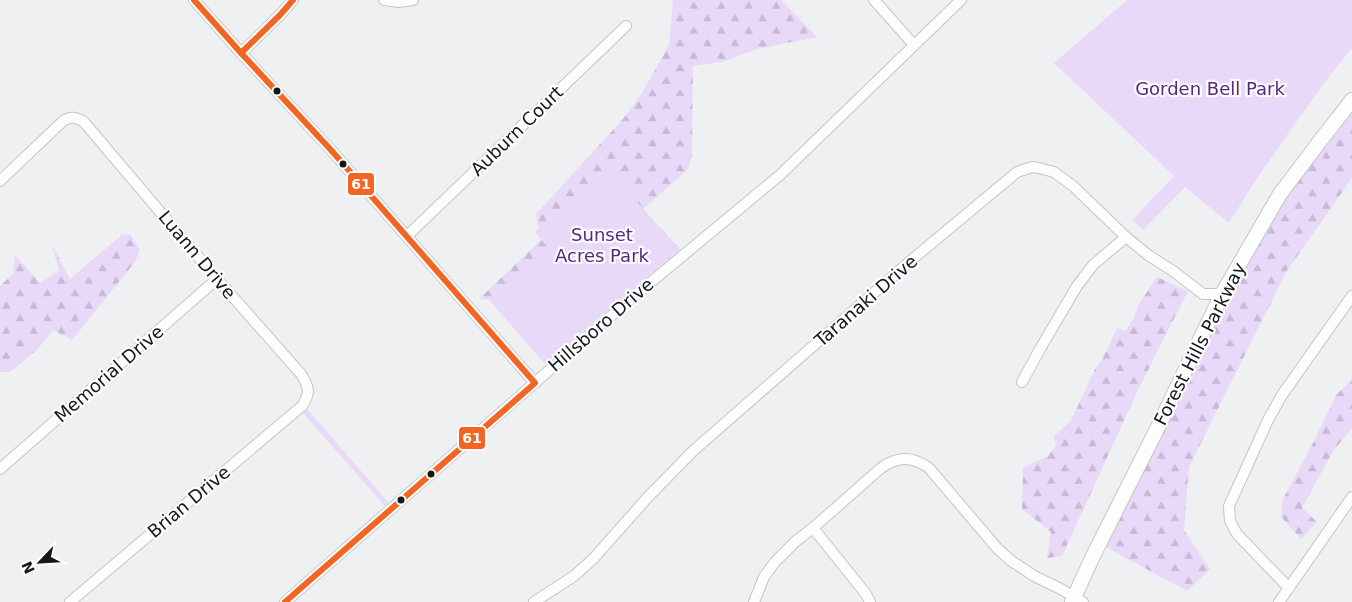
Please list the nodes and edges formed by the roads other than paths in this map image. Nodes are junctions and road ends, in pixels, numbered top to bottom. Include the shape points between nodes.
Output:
1 (194, 0) edge
2 (293, 0) edge
3 (384, 0) edge
4 (413, 0) edge
5 (874, 0) edge
6 (960, 0) edge
7 (626, 26) dead end
8 (914, 45) junction
9 (241, 53) junction
10 (1352, 100) edge
11 (0, 181) edge
12 (407, 236) junction
13 (1126, 236) junction
14 (217, 279) junction
15 (1222, 294) junction
16 (1352, 296) edge
17 (1022, 382) dead end
18 (535, 383) junction
19 (306, 400) joint
20 (0, 470) edge
21 (1352, 497) edge
22 (813, 528) junction
23 (1289, 588) junction
24 (1076, 601) edge
25 (70, 602) edge
26 (285, 602) edge
27 (534, 602) edge
28 (754, 602) edge
29 (870, 602) edge
30 (1279, 602) edge

1 - 9 street
2 - 9 street
3 - 4 street
5 - 8 street
6 - 8 street, Hillsboro Drive
7 - 12 street, Auburn Court
8 - 18 street, Hillsboro Drive via 780,174
9 - 12 street
10 - 15 main road, Forest Hills Parkway via 1280,194
11 - 14 street, Luann Drive via 62,121 74,117 90,128
12 - 18 street
13 - 15 street, Taranaki Drive via 1203,294
13 - 17 street via 1093,265 1077,286
13 - 27 street, Taranaki Drive via 1054,172 1032,167 1017,172 694,451 574,576
14 - 19 street, Luann Drive via 301,374 309,389
14 - 20 street, Memorial Drive
15 - 24 main road, Forest Hills Parkway via 1093,556
16 - 23 street via 1282,395 1230,506 1230,521 1237,534
18 - 26 street, Hillsboro Drive
19 - 25 street, Brian Drive
21 - 23 street
22 - 24 street via 887,464 898,460 917,461 930,468 1010,560
22 - 28 street via 775,562 764,577
22 - 29 street
23 - 30 street

